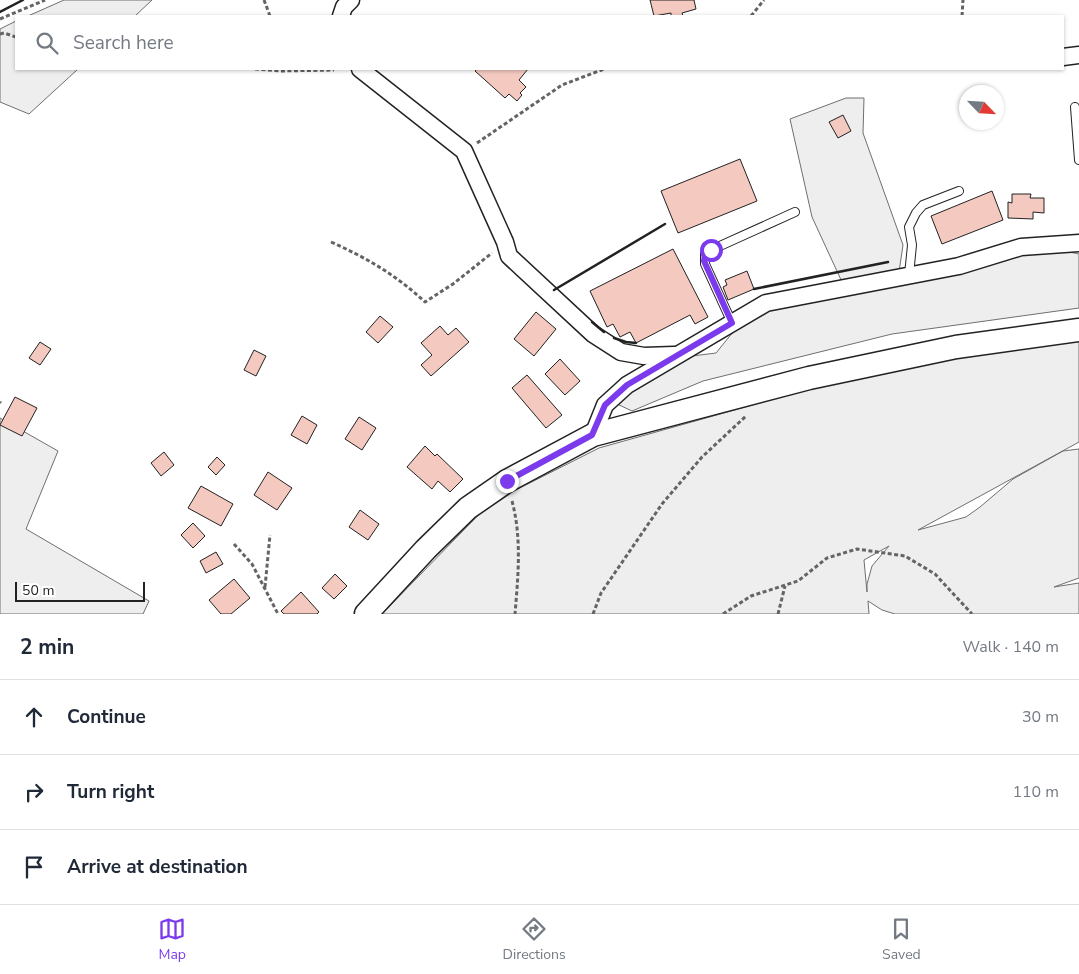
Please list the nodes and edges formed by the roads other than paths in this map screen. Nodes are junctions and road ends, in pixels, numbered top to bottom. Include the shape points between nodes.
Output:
1 (351, 0) edge
2 (341, 15) edge
3 (1079, 54) edge
4 (1064, 57) edge
5 (361, 70) edge
6 (1075, 107) dead end
7 (1079, 160) edge
8 (959, 191) dead end
9 (795, 212) dead end
10 (1079, 243) edge
11 (909, 276) junction
12 (732, 323) junction
13 (1079, 330) edge
14 (679, 355) junction
15 (592, 435) junction
16 (366, 614) edge

1 - 2 street
3 - 4 street
5 - 14 street via 464,152 509,256 593,334 622,352 644,356
6 - 7 lane
8 - 11 lane via 923,205 916,213 909,227 912,245
9 - 12 lane via 705,254 705,264
10 - 11 street via 1020,246 959,266
11 - 12 street via 766,303
12 - 14 street
13 - 15 street via 956,347 809,378
14 - 15 street via 627,385 605,405
15 - 16 street via 507,481 463,513

